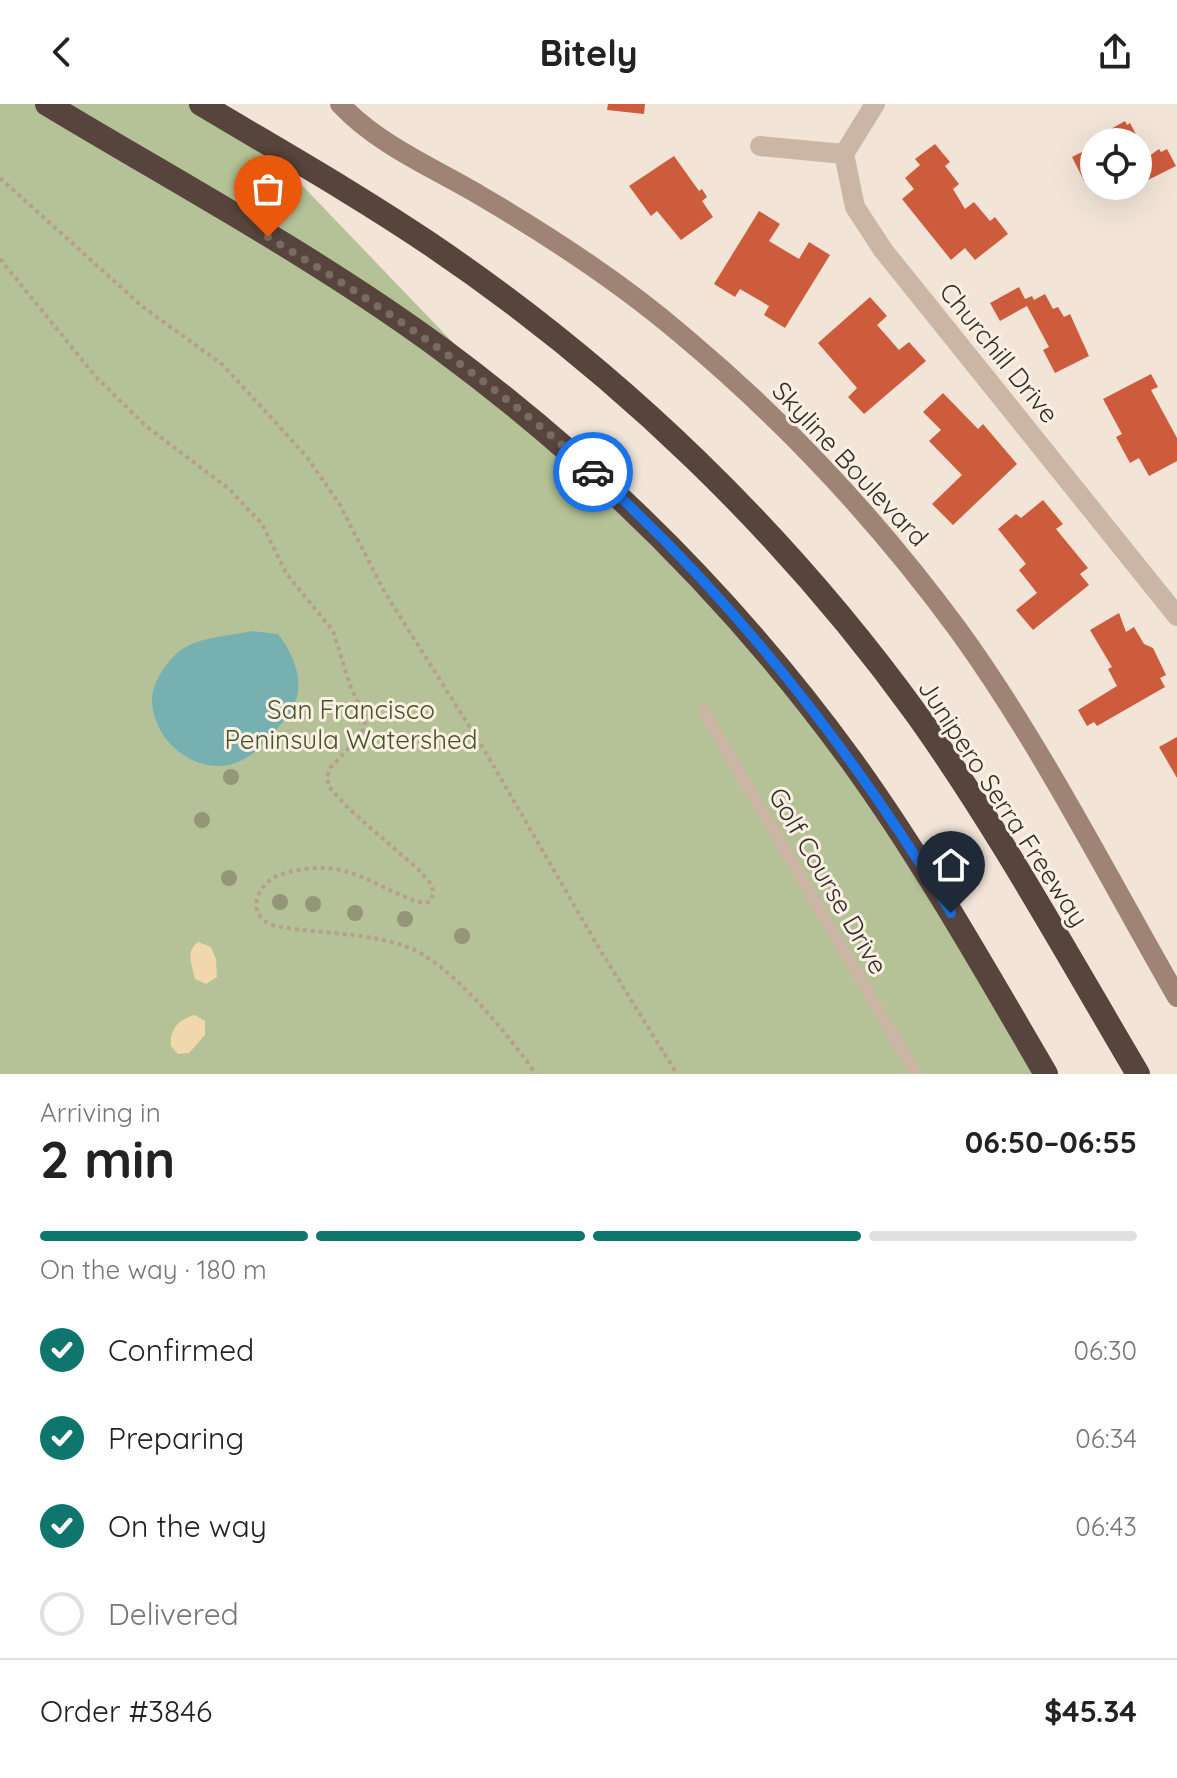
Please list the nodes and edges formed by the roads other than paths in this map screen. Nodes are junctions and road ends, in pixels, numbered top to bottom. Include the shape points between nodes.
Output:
1 (47, 104) edge
2 (201, 104) edge
3 (340, 104) edge
4 (875, 104) edge
5 (760, 146) dead end
6 (844, 154) junction
7 (1177, 616) edge
8 (703, 710) dead end
9 (1177, 997) edge
10 (916, 1074) edge
11 (1046, 1074) edge
12 (1138, 1074) edge

1 - 11 highway via 401,320 545,430 645,521 759,643 852,761 928,874
2 - 12 highway, Junipero Serra Freeway via 391,219 504,296 609,381 742,506 833,608 943,753
3 - 9 main road, Skyline Boulevard via 392,145 623,287 797,440 911,568 960,633
4 - 6 street
5 - 6 street
6 - 7 street, Churchill Drive via 855,207 883,250
8 - 10 lane, Golf Course Drive

